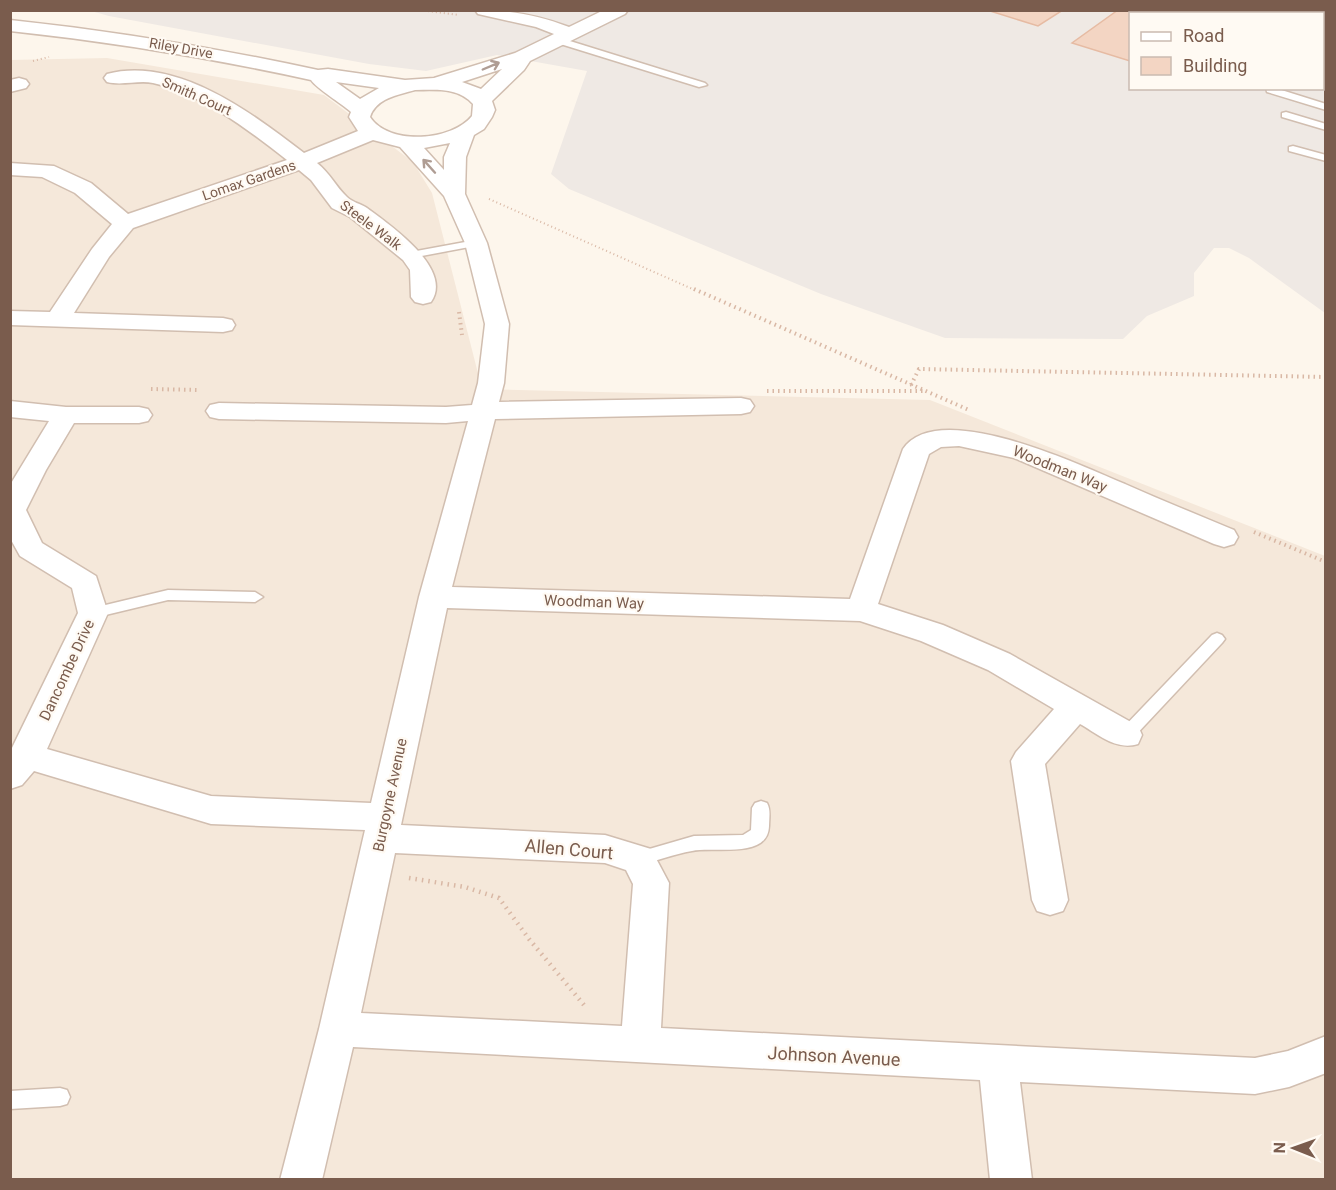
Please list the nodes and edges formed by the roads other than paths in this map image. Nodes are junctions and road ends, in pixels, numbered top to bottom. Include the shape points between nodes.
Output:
1 (484, 10) edge
2 (619, 10) edge
3 (10, 25) edge
4 (42, 30) junction
5 (10, 34) edge
6 (563, 37) junction
7 (522, 57) junction
8 (318, 76) junction
9 (114, 78) dead end
10 (435, 84) junction
11 (702, 85) dead end
12 (406, 86) junction
13 (1270, 90) dead end
14 (482, 99) junction
15 (1326, 107) edge
16 (361, 110) junction
17 (1287, 115) dead end
18 (1326, 127) edge
19 (371, 133) junction
20 (465, 133) junction
21 (408, 142) junction
22 (1293, 149) dead end
23 (1326, 158) edge
24 (301, 162) junction
25 (10, 169) edge
26 (469, 195) junction
27 (126, 223) junction
28 (476, 243) junction
29 (411, 255) junction
30 (423, 297) dead end
31 (10, 318) edge
32 (58, 319) junction
33 (223, 325) dead end
34 (741, 406) dead end
35 (10, 408) edge
36 (219, 411) dead end
37 (482, 411) junction
38 (66, 415) junction
39 (139, 415) dead end
40 (1237, 534) road end
41 (255, 597) dead end
42 (434, 597) junction
43 (861, 610) junction
44 (93, 613) junction
45 (1217, 639) dead end
46 (1076, 706) junction
47 (1126, 735) joint
48 (19, 766) edge
49 (761, 808) dead end
50 (383, 827) junction
51 (639, 859) junction
52 (1050, 900) dead end
53 (338, 1029) junction
54 (640, 1045) junction
55 (1326, 1054) edge
56 (998, 1065) junction
57 (60, 1097) dead end
58 (10, 1100) edge
59 (301, 1179) edge
60 (1011, 1179) edge

1 - 6 street via 542,23
2 - 6 street
3 - 4 street, Riley Drive
4 - 5 street, Riley Drive
4 - 8 street, Riley Drive via 116,37
6 - 7 street
6 - 11 lane
10 -> 7 street
7 - 14 street via 518,66
8 - 12 street, Riley Drive
8 - 16 street, Riley Drive
9 - 24 street, Smith Court via 139,75 161,79 206,97 246,118
10 - 12 street
10 - 14 street via 455,86
12 - 16 street via 377,95
13 - 15 lane
14 - 20 street via 485,117
16 - 19 street via 359,118
17 - 18 lane
19 - 21 street
19 - 24 street, Lomax Gardens
20 - 21 street via 448,139
20 - 26 street, Burgoyne Avenue via 455,157
26 -> 21 street, Burgoyne Avenue
22 - 23 lane
24 - 27 street, Lomax Gardens
24 - 29 street, Steele Walk via 319,175 340,203 358,212
25 - 27 street via 46,171 83,188
26 - 28 street, Burgoyne Avenue
27 - 32 street, Lomax Gardens via 99,254
28 - 29 lane
28 - 37 street, Burgoyne Avenue via 497,324 490,383
29 - 30 street, Steele Walk via 422,270
31 - 32 street
32 - 33 street
34 - 37 street
35 - 38 street
36 - 37 street via 446,415
37 - 42 street, Burgoyne Avenue
38 - 39 street
38 - 44 street, Dancombe Drive via 12,510 30,549 85,583
40 - 43 street, Woodman Way via 1022,451 959,438 935,439 917,449
41 - 44 lane via 168,594
42 - 43 street, Woodman Way
42 - 50 street, Burgoyne Avenue
43 - 46 street, Woodman Way via 942,637 999,662
44 - 48 street, Dancombe Drive
45 - 47 lane
46 - 47 street, Woodman Way
46 - 52 street via 1028,761
48 - 50 street, Dancombe Drive via 211,810
49 - 51 lane via 760,833 746,842 694,843
50 - 51 street, Allen Court via 605,849
50 - 53 street, Burgoyne Avenue
51 - 54 street via 651,883
53 - 54 street, Johnson Avenue
53 - 59 street, Burgoyne Avenue
54 - 56 street, Johnson Avenue
55 - 56 street, Johnson Avenue via 1289,1069 1255,1076
56 - 60 street
57 - 58 lane

